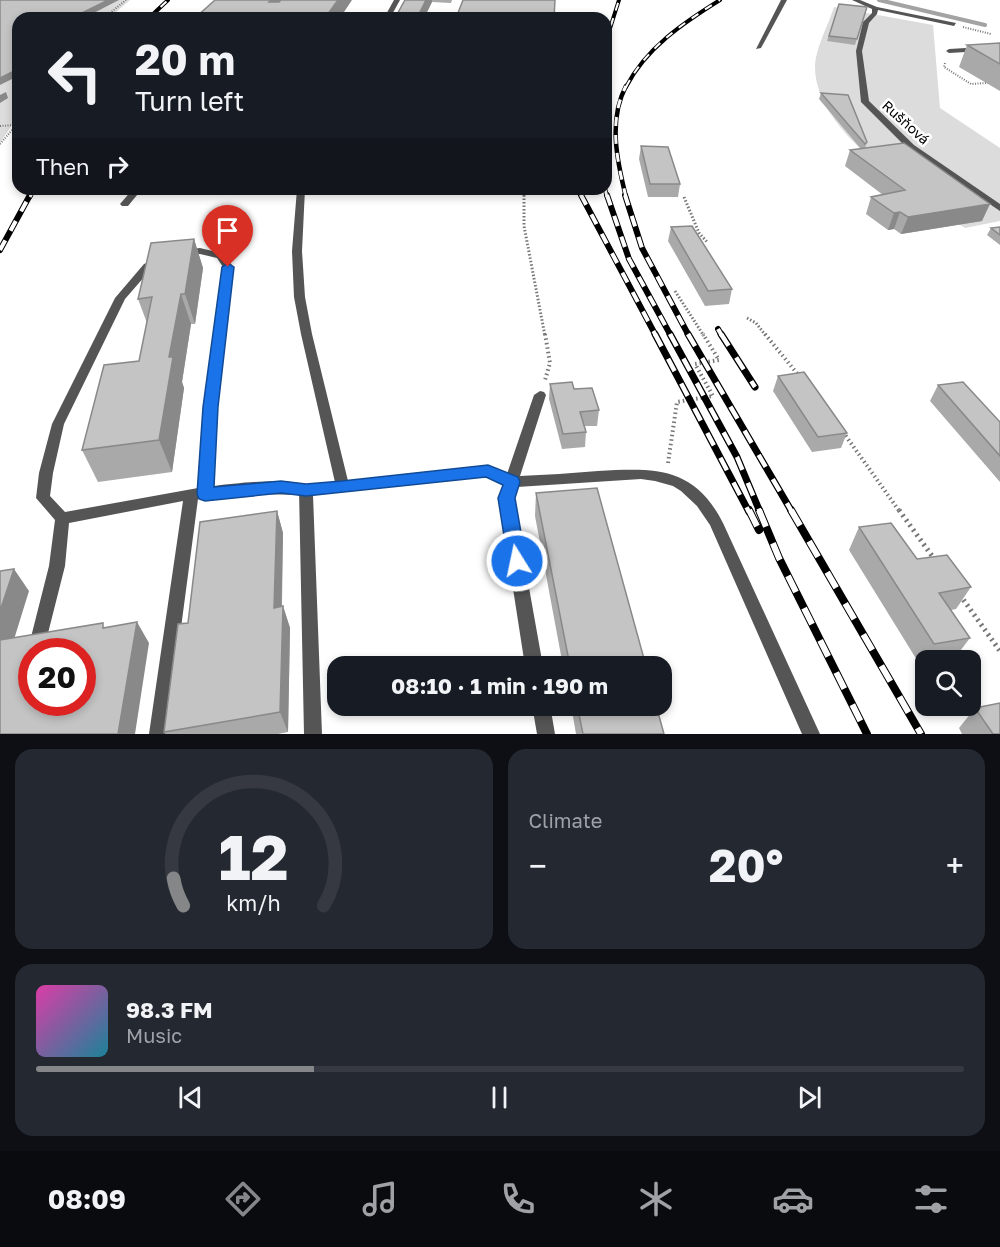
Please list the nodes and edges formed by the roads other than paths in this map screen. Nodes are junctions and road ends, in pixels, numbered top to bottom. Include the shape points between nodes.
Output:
1 (784, 0) edge
2 (855, 0) edge
3 (875, 8) junction
4 (954, 24) road end
5 (758, 48) dead end
6 (1000, 48) edge
7 (949, 51) dead end
8 (133, 195) edge
9 (300, 195) edge
10 (125, 204) dead end
11 (1000, 208) edge
12 (540, 395) road end
13 (512, 482) junction
14 (342, 487) junction
15 (306, 490) junction
16 (198, 495) junction
17 (62, 518) junction
18 (39, 638) edge
19 (532, 656) edge
20 (543, 716) edge
21 (158, 734) edge
22 (313, 734) edge
23 (546, 734) edge
24 (811, 734) edge

1 - 5 street
2 - 3 street
3 - 4 street
3 - 11 street, Rušňová via 866,22 859,51 865,102 911,147
6 - 7 street
8 - 10 street
9 - 14 street via 296,245 302,312
12 - 13 street
13 - 14 street via 488,471
13 - 19 street via 506,498
13 - 24 street via 641,474 669,478 691,489 704,502 716,524
14 - 15 street
15 - 16 street via 281,487
15 - 22 street
16 - 17 street
16 - 17 street via 228,267 221,256 200,251 175,253 148,266 120,297 58,424 43,498
16 - 21 street
17 - 18 street via 57,566
20 - 23 street

